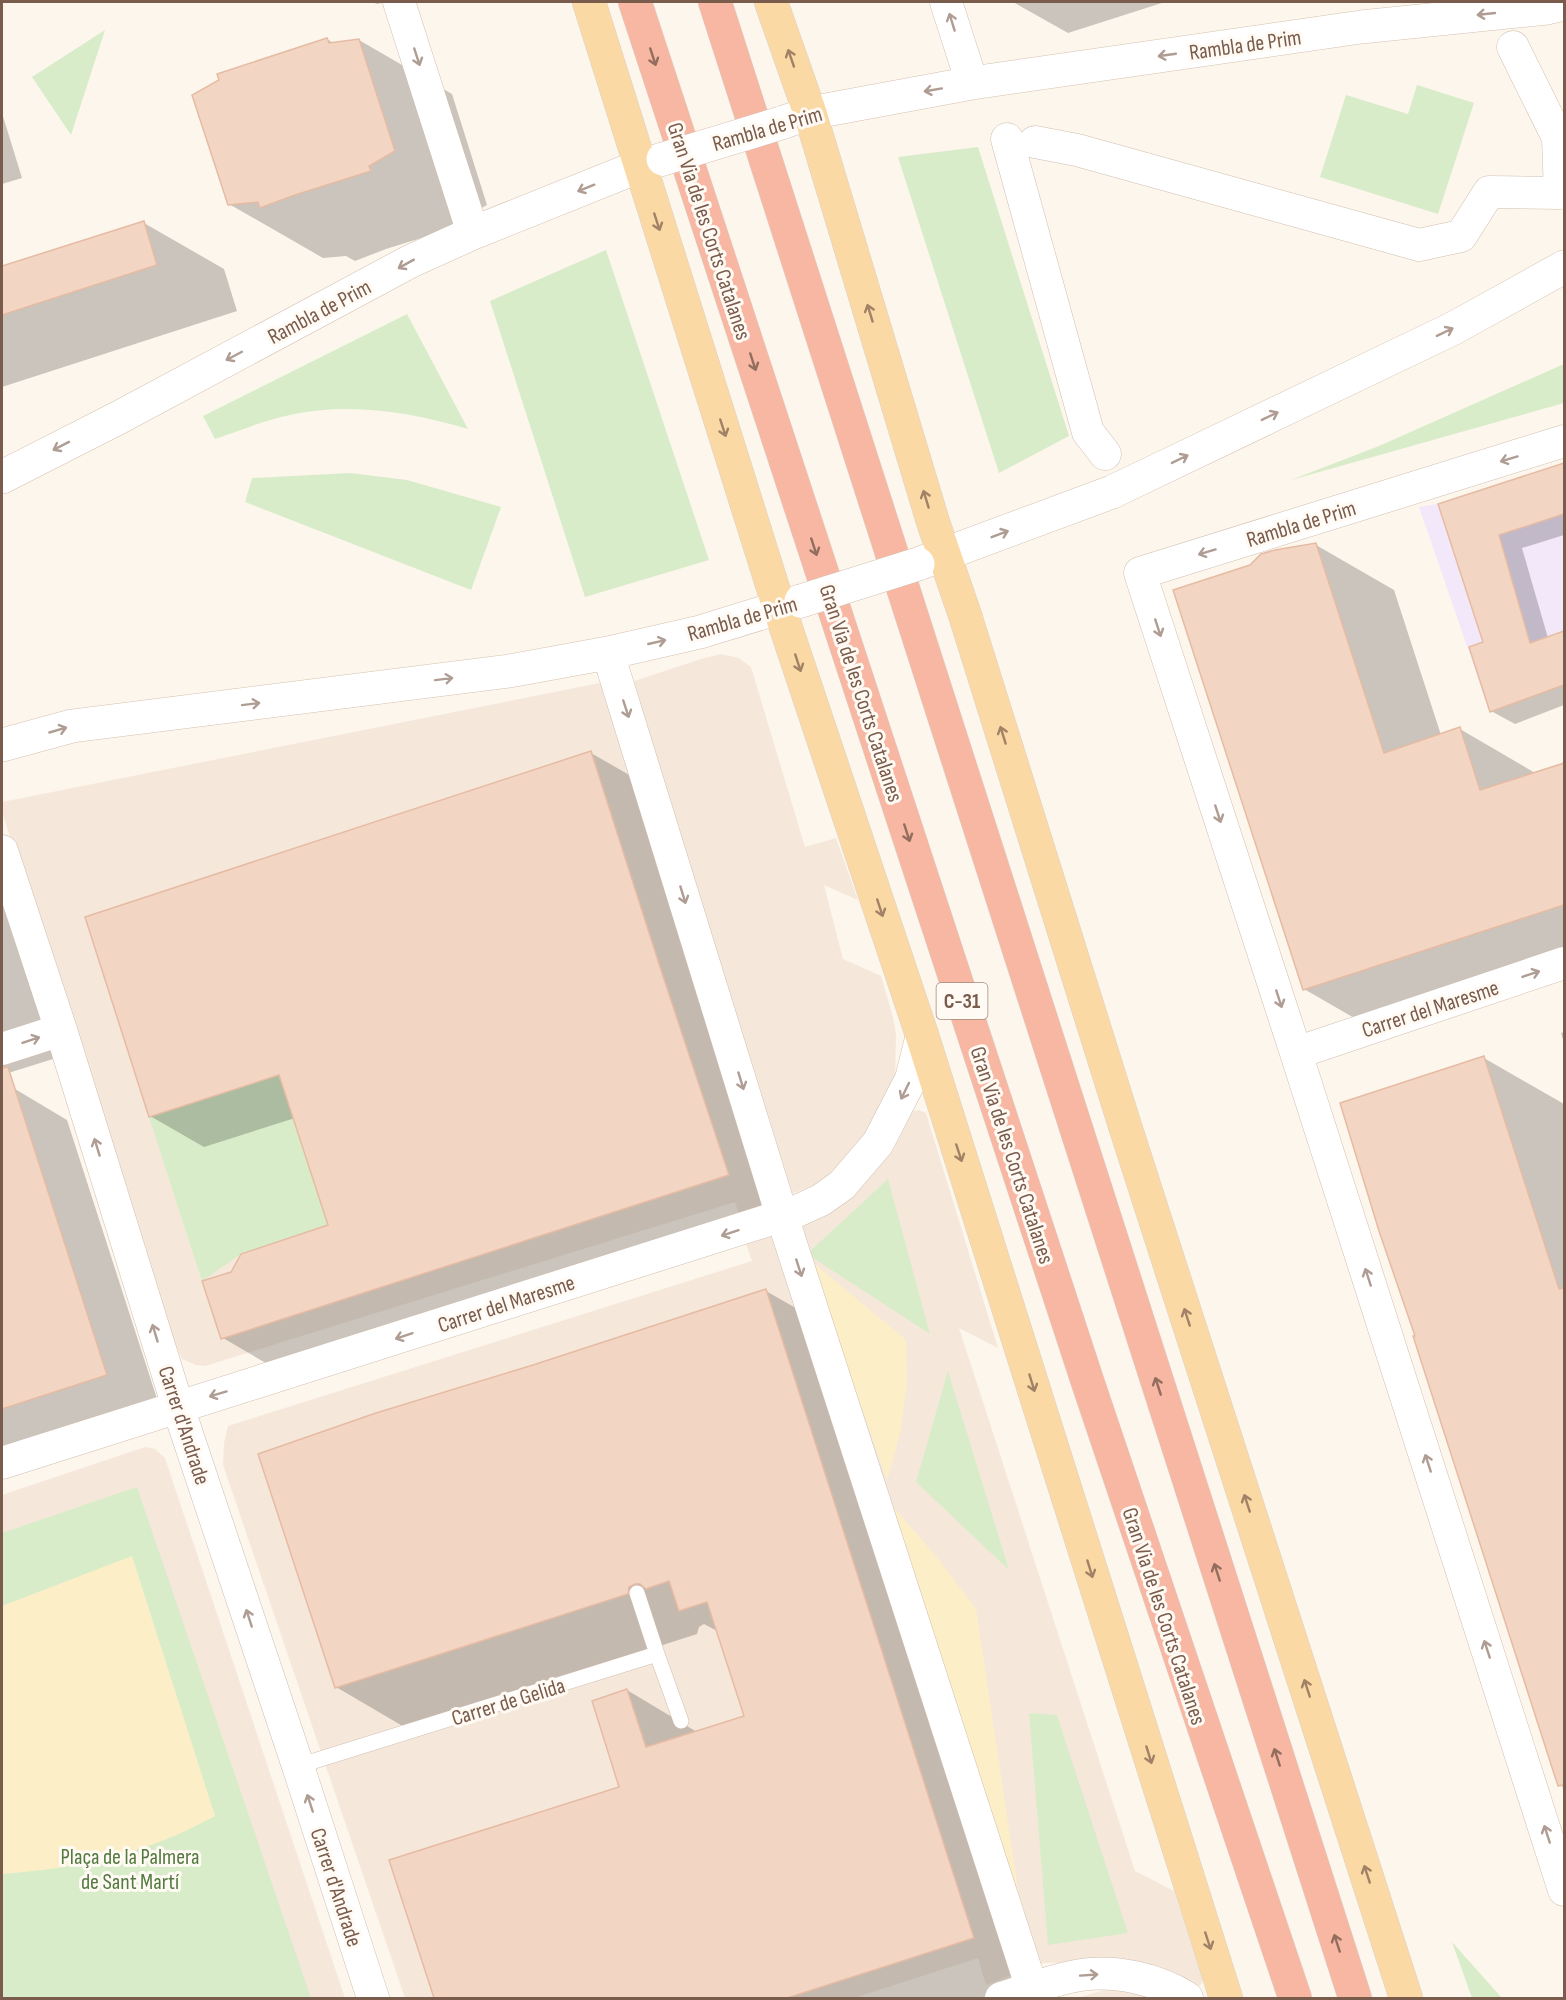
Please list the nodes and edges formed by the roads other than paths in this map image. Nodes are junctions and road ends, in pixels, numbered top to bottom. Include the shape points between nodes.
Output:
1 (399, 2) edge
2 (589, 2) edge
3 (635, 2) edge
4 (716, 2) edge
5 (771, 2) edge
6 (946, 2) edge
7 (1564, 4) edge
8 (1513, 47) dead end
9 (972, 83) junction
10 (795, 118) junction
11 (1561, 137) edge
12 (652, 163) junction
13 (473, 233) junction
14 (1564, 267) edge
15 (1564, 441) edge
16 (1105, 454) dead end
17 (2, 477) edge
18 (932, 559) junction
19 (790, 604) junction
20 (608, 653) junction
21 (2, 745) edge
22 (2, 851) edge
23 (1564, 963) edge
24 (61, 1030) junction
25 (922, 1035) junction
26 (2, 1049) edge
27 (1296, 1053) junction
28 (782, 1216) junction
29 (178, 1407) junction
30 (2, 1463) edge
31 (637, 1593) dead end
32 (657, 1654) junction
33 (681, 1721) dead end
34 (298, 1766) junction
35 (1564, 1890) edge
36 (1034, 1994) edge
37 (373, 1998) edge
38 (1001, 1998) edge
39 (1187, 1998) edge
40 (1226, 1998) edge
41 (1295, 1998) edge
42 (1355, 1998) edge
43 (1406, 1998) edge

1 -> 13 street
2 - 12 main road via 620,97
3 -> 41 highway, Gran Via de les Corts Catalanes / C-31 via 1088,1383
42 -> 4 highway
10 -> 5 main road
9 -> 6 street
7 -> 9 main road, Rambla de Prim via 1361,27
8 - 11 street
9 -> 10 main road, Rambla de Prim
10 - 12 main road, Rambla de Prim, bridge
18 -> 10 main road via 933,522
11 - 16 street via 1560,193 1489,192 1461,236 1419,245 1077,150 1021,141 1088,432
12 -> 13 main road, Rambla de Prim
12 -> 19 main road
13 -> 17 main road, Rambla de Prim via 411,261
18 -> 14 main road, Rambla de Prim via 1112,492 1463,323
15 -> 27 street, Rambla de Prim via 1140,573
18 - 19 main road, Rambla de Prim, bridge
43 -> 18 main road via 1129,1137
20 -> 19 main road, Rambla de Prim via 700,632
19 -> 25 main road
21 -> 20 main road, Rambla de Prim via 72,726 509,671
20 -> 28 street
22 - 24 street, Carrer d'Andrade
27 -> 23 street, Carrer del Maresme
26 -> 24 street
29 -> 24 street, Carrer d'Andrade
25 -> 28 street, Carrer del Maresme via 911,1079 878,1143 842,1185 821,1200
25 -> 40 main road
35 -> 27 street
28 -> 29 street, Carrer del Maresme
28 -> 36 street
29 - 30 street, Carrer del Maresme
34 -> 29 street, Carrer d'Andrade
31 - 32 lane
32 - 33 lane
32 - 34 lane, Carrer de Gelida
37 -> 34 street, Carrer d'Andrade
36 - 38 street
36 -> 39 street via 1080,1976 1101,1974 1149,1981

